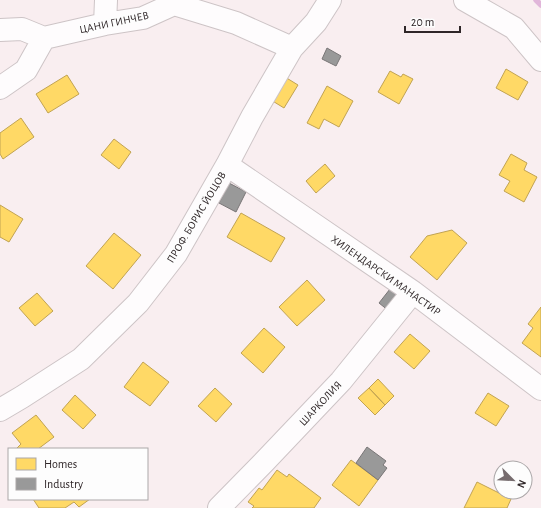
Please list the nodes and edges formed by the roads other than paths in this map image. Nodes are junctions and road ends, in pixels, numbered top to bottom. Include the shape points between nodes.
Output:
1 (106, 0) edge
2 (330, 0) edge
3 (465, 0) edge
4 (105, 24) junction
5 (0, 30) edge
6 (44, 38) junction
7 (292, 48) junction
8 (541, 60) edge
9 (0, 88) edge
10 (227, 165) junction
11 (413, 292) junction
12 (541, 389) edge
13 (0, 410) edge
14 (219, 508) edge

1 - 4 street
2 - 7 street, ПРОФ. БОРИС ЙОЦОВ via 316,22
3 - 8 street via 514,28
4 - 6 street, ЦАНИ ГИНЧЕВ
4 - 7 street, ЦАНИ ГИНЧЕВ via 143,18 174,4 236,23
5 - 6 street via 22,29
6 - 9 street via 26,70
7 - 10 street, ПРОФ. БОРИС ЙОЦОВ
10 - 11 street, ХИЛЕНДАРСКИ МАНАСТИР
10 - 13 street, ПРОФ. БОРИС ЙОЦОВ via 176,254 138,303 81,358
11 - 12 street, ХИЛЕНДАРСКИ МАНАСТИР
11 - 14 street, ШАРКОЛИЯ via 341,381

